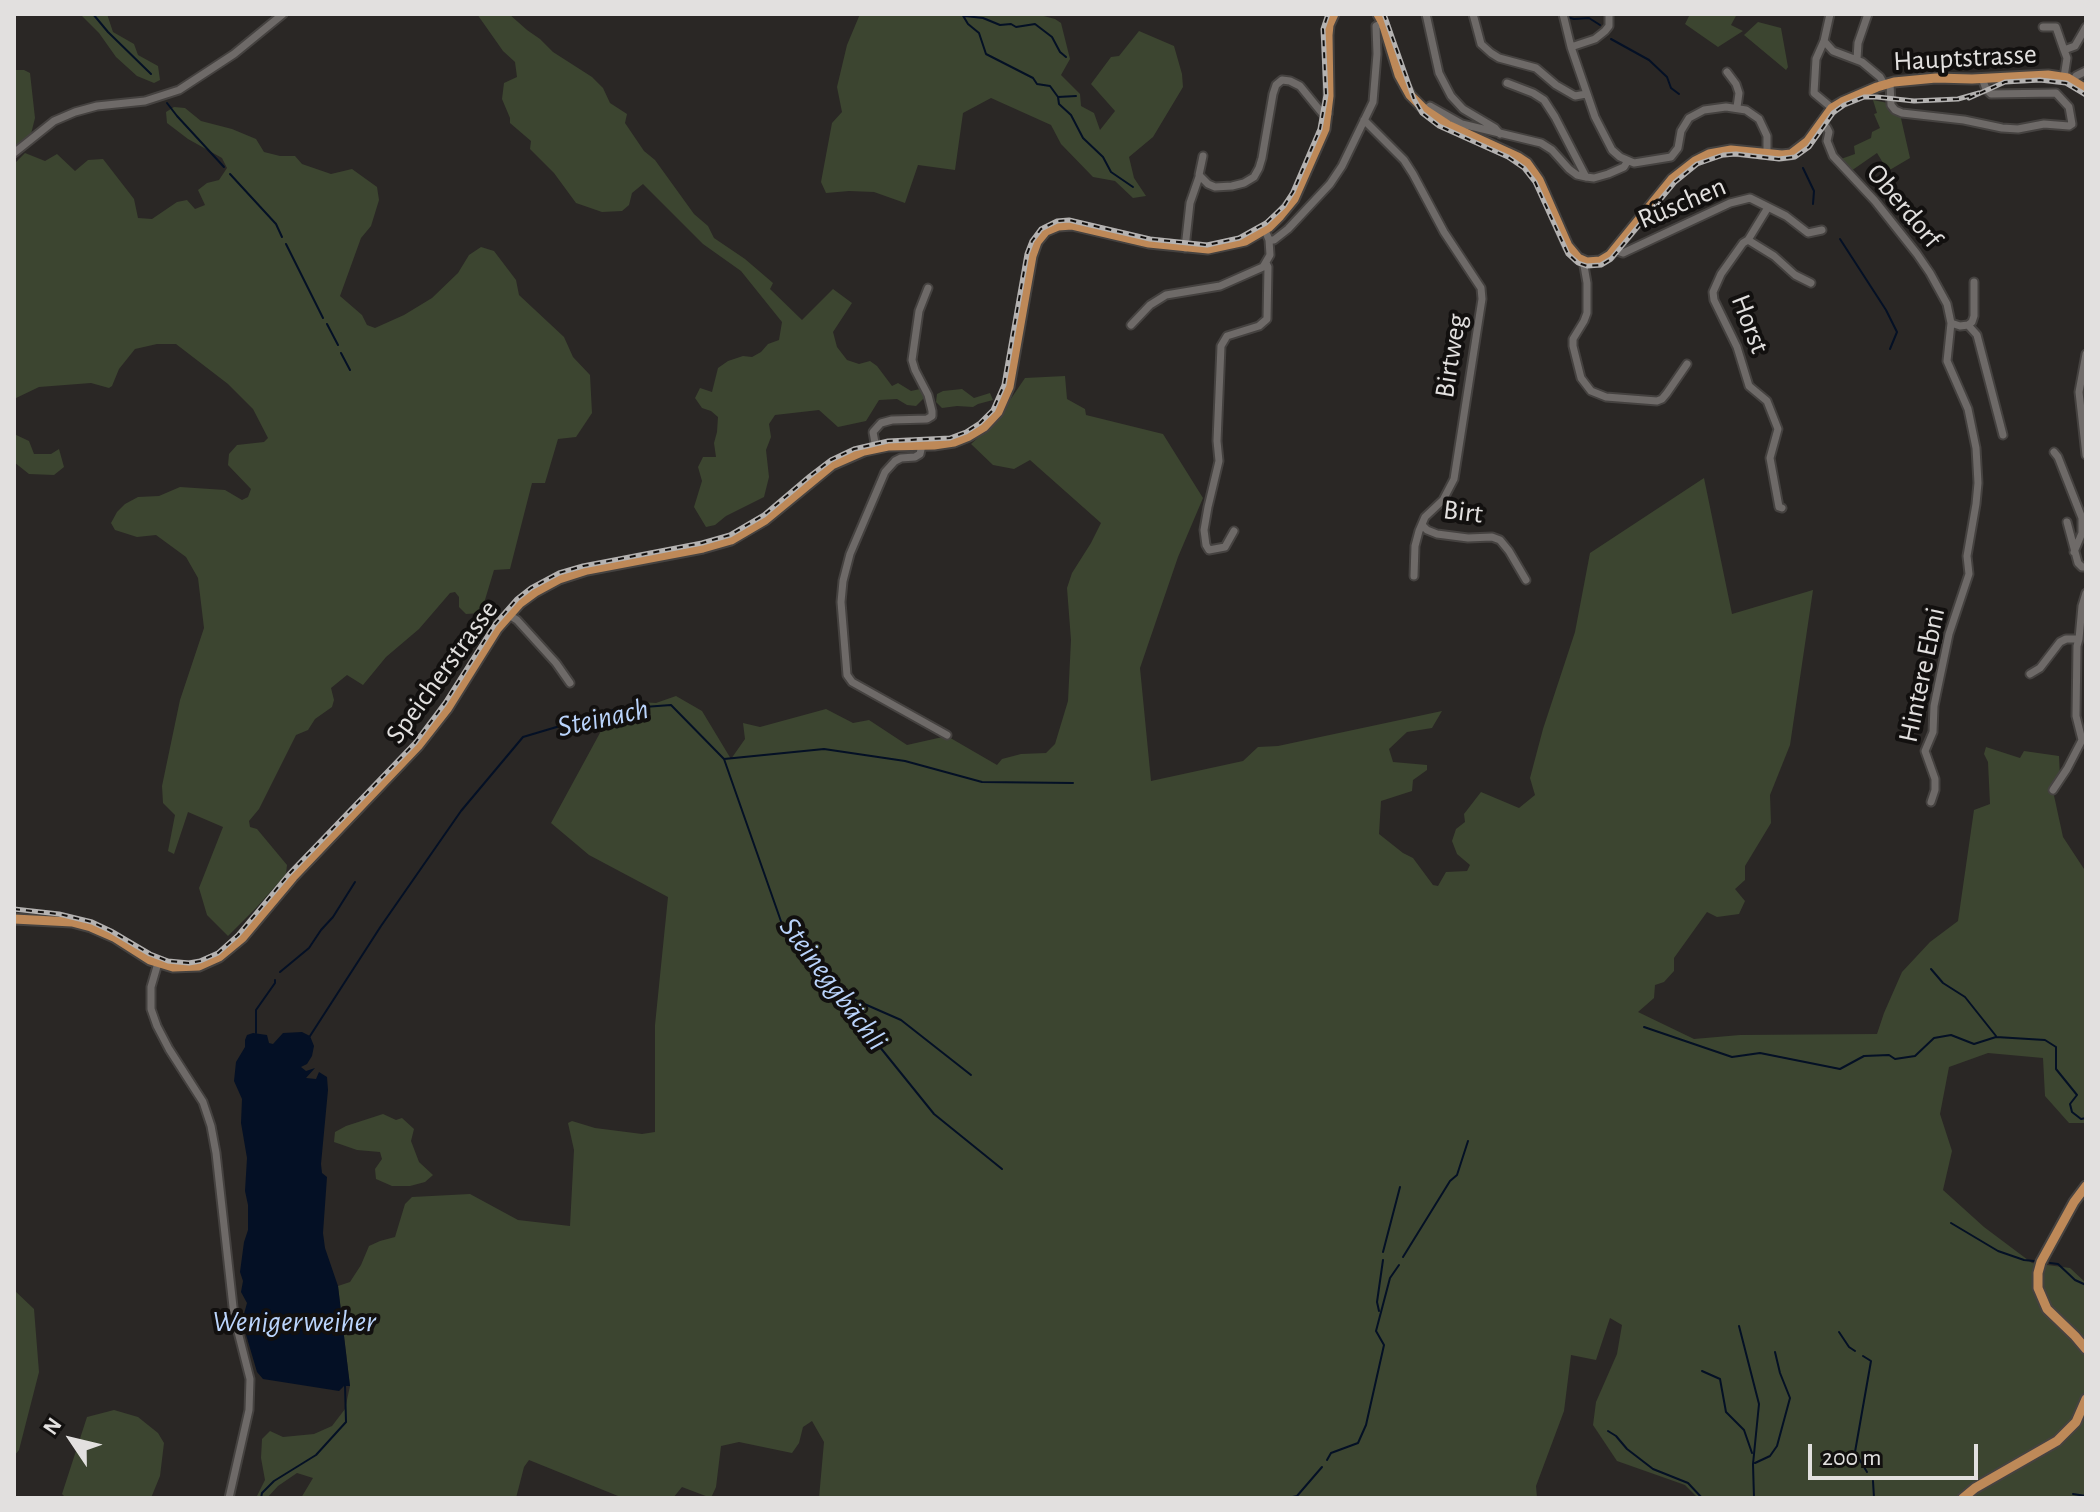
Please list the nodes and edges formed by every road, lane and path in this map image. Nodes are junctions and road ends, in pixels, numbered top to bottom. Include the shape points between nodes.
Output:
1 (283, 14) edge
2 (1334, 14) edge
3 (1426, 14) edge
4 (1473, 14) edge
5 (1563, 14) edge
6 (1609, 14) edge
7 (1830, 14) edge
8 (1868, 14) edge
9 (1380, 19) edge
10 (2043, 27) dead end
11 (2086, 27) edge
12 (1824, 41) junction
13 (1481, 44) junction
14 (1571, 47) junction
15 (1471, 49) dead end
16 (2064, 50) junction
17 (1857, 59) junction
18 (2086, 71) edge
19 (1727, 72) dead end
20 (1982, 78) junction
21 (2068, 79) junction
22 (1507, 83) dead end
23 (1887, 84) junction
24 (2086, 89) edge
25 (1586, 94) junction
26 (1737, 107) junction
27 (1832, 108) junction
28 (1425, 110) junction
29 (1328, 114) junction
30 (1364, 120) junction
31 (1821, 122) junction
32 (1500, 134) junction
33 (14, 153) edge
34 (1767, 153) junction
35 (1203, 156) dead end
36 (1627, 162) junction
37 (1199, 177) junction
38 (1586, 177) junction
39 (1767, 209) junction
40 (1822, 230) dead end
41 (1267, 235) junction
42 (1748, 240) junction
43 (1185, 248) junction
44 (1615, 250) junction
45 (1583, 260) junction
46 (1266, 263) junction
47 (1974, 282) dead end
48 (1811, 283) dead end
49 (928, 288) dead end
50 (1951, 323) junction
51 (1131, 325) dead end
52 (1968, 325) junction
53 (2086, 354) edge
54 (1687, 364) dead end
55 (2003, 435) dead end
56 (922, 445) junction
57 (876, 448) junction
58 (2054, 452) dead end
59 (2086, 455) edge
60 (1782, 508) dead end
61 (2067, 522) dead end
62 (1422, 525) junction
63 (1972, 525) joint
64 (1234, 531) dead end
65 (2074, 552) junction
66 (2086, 567) edge
67 (1414, 576) dead end
68 (1526, 580) dead end
69 (2086, 593) edge
70 (509, 615) junction
71 (2079, 639) junction
72 (2030, 674) dead end
73 (570, 683) dead end
74 (947, 735) dead end
75 (2053, 790) dead end
76 (1931, 802) dead end
77 (14, 919) edge
78 (158, 963) junction
79 (2086, 1186) edge
80 (2086, 1349) edge
81 (2086, 1399) edge
82 (229, 1498) edge
83 (1963, 1498) edge

1 - 33 street via 179,90 64,116
2 - 29 main road via 1328,35
3 - 32 street via 1439,73 1451,96
4 - 13 street
5 - 14 street
6 - 14 street via 1605,31
7 - 12 street
8 - 17 street
9 - 28 main road via 1402,83
9 - 30 street via 1373,102
10 - 16 street via 2058,29
11 - 16 street via 2075,46
12 - 17 street via 1833,51
12 - 27 street via 1816,59 1814,93
13 - 15 street
13 - 25 street via 1499,58 1536,68 1575,96
14 - 25 street
16 - 21 street
17 - 23 street
18 - 21 street
19 - 26 street via 1739,93
20 - 21 main road, Hauptstrasse
20 - 23 main road, Hauptstrasse
20 - 23 street via 1991,94 2056,93 2070,110 2071,126 2002,128 1902,113 1891,105
21 - 24 main road, Hauptstrasse
22 - 38 street via 1544,100
23 - 27 main road, Hauptstrasse
25 - 36 street via 1612,150
26 - 34 street via 1762,122
26 - 36 street via 1704,110 1689,118 1671,157
27 - 31 main road, Hauptstrasse
28 - 32 street via 1430,106 1462,124
28 - 45 main road via 1527,163 1568,246
29 - 37 street via 1300,86 1282,80 1273,94 1257,173 1244,183 1224,187
29 - 41 main road via 1298,192
30 - 41 street via 1330,184 1288,229 1274,240
30 - 62 street, Birtweg via 1404,160 1481,288 1454,479
31 - 34 main road, Hauptstrasse via 1796,152
31 - 50 street, Oberdorf via 1829,132 1833,156 1930,273
32 - 38 street via 1541,143
34 - 44 main road, Hauptstrasse via 1731,150 1695,161 1672,179
35 - 37 street
36 - 38 street via 1608,174
37 - 43 street
39 - 40 street, Rüschen via 1808,233
39 - 42 street, Rüschen
39 - 44 street, Rüschen via 1750,198 1730,203 1623,253
41 - 43 main road via 1220,248
41 - 46 street
42 - 48 street
42 - 60 street, Horst via 1721,274 1714,300 1749,386 1767,401 1778,429 1770,458
43 - 56 main road, Speicherstrasse via 1072,225 1046,231 1032,256 1009,387 998,412 969,436
44 - 45 main road via 1600,261
45 - 54 street via 1587,313 1573,346 1581,378 1591,391 1657,401
46 - 51 street via 1220,286 1166,295
46 - 64 street via 1267,319 1227,336 1221,346 1219,467 1204,530 1209,550 1225,547
47 - 52 street via 1974,316
49 - 57 street via 912,360 932,416 878,424 873,432
50 - 52 street
50 - 63 street, Oberdorf via 1947,361 1968,409 1976,448
52 - 55 street via 1977,335
53 - 59 street via 2079,392
56 - 57 main road, Speicherstrasse
56 - 74 street via 920,454 895,461 885,472 850,554 841,602 847,675
57 - 70 main road, Speicherstrasse via 832,465 745,533 703,548 571,574 535,592
58 - 65 street via 2082,518
61 - 65 street
62 - 67 street, Birtweg
62 - 68 street, Birt via 1437,534 1500,540
63 - 76 street, Hintere Ebni via 1969,574 1949,634 1933,732 1925,751 1935,779
65 - 66 street
69 - 71 street
70 - 73 street
70 - 78 main road, Speicherstrasse via 418,746 236,944 199,966
71 - 72 street via 2060,642
71 - 75 street via 2076,716 2082,740
77 - 78 main road, Speicherstrasse via 91,927
78 - 82 street via 151,987 153,1015 203,1102 211,1126 234,1316 250,1379 249,1410
79 - 80 main road via 2038,1273 2047,1309
81 - 83 main road via 2076,1422 2057,1441

